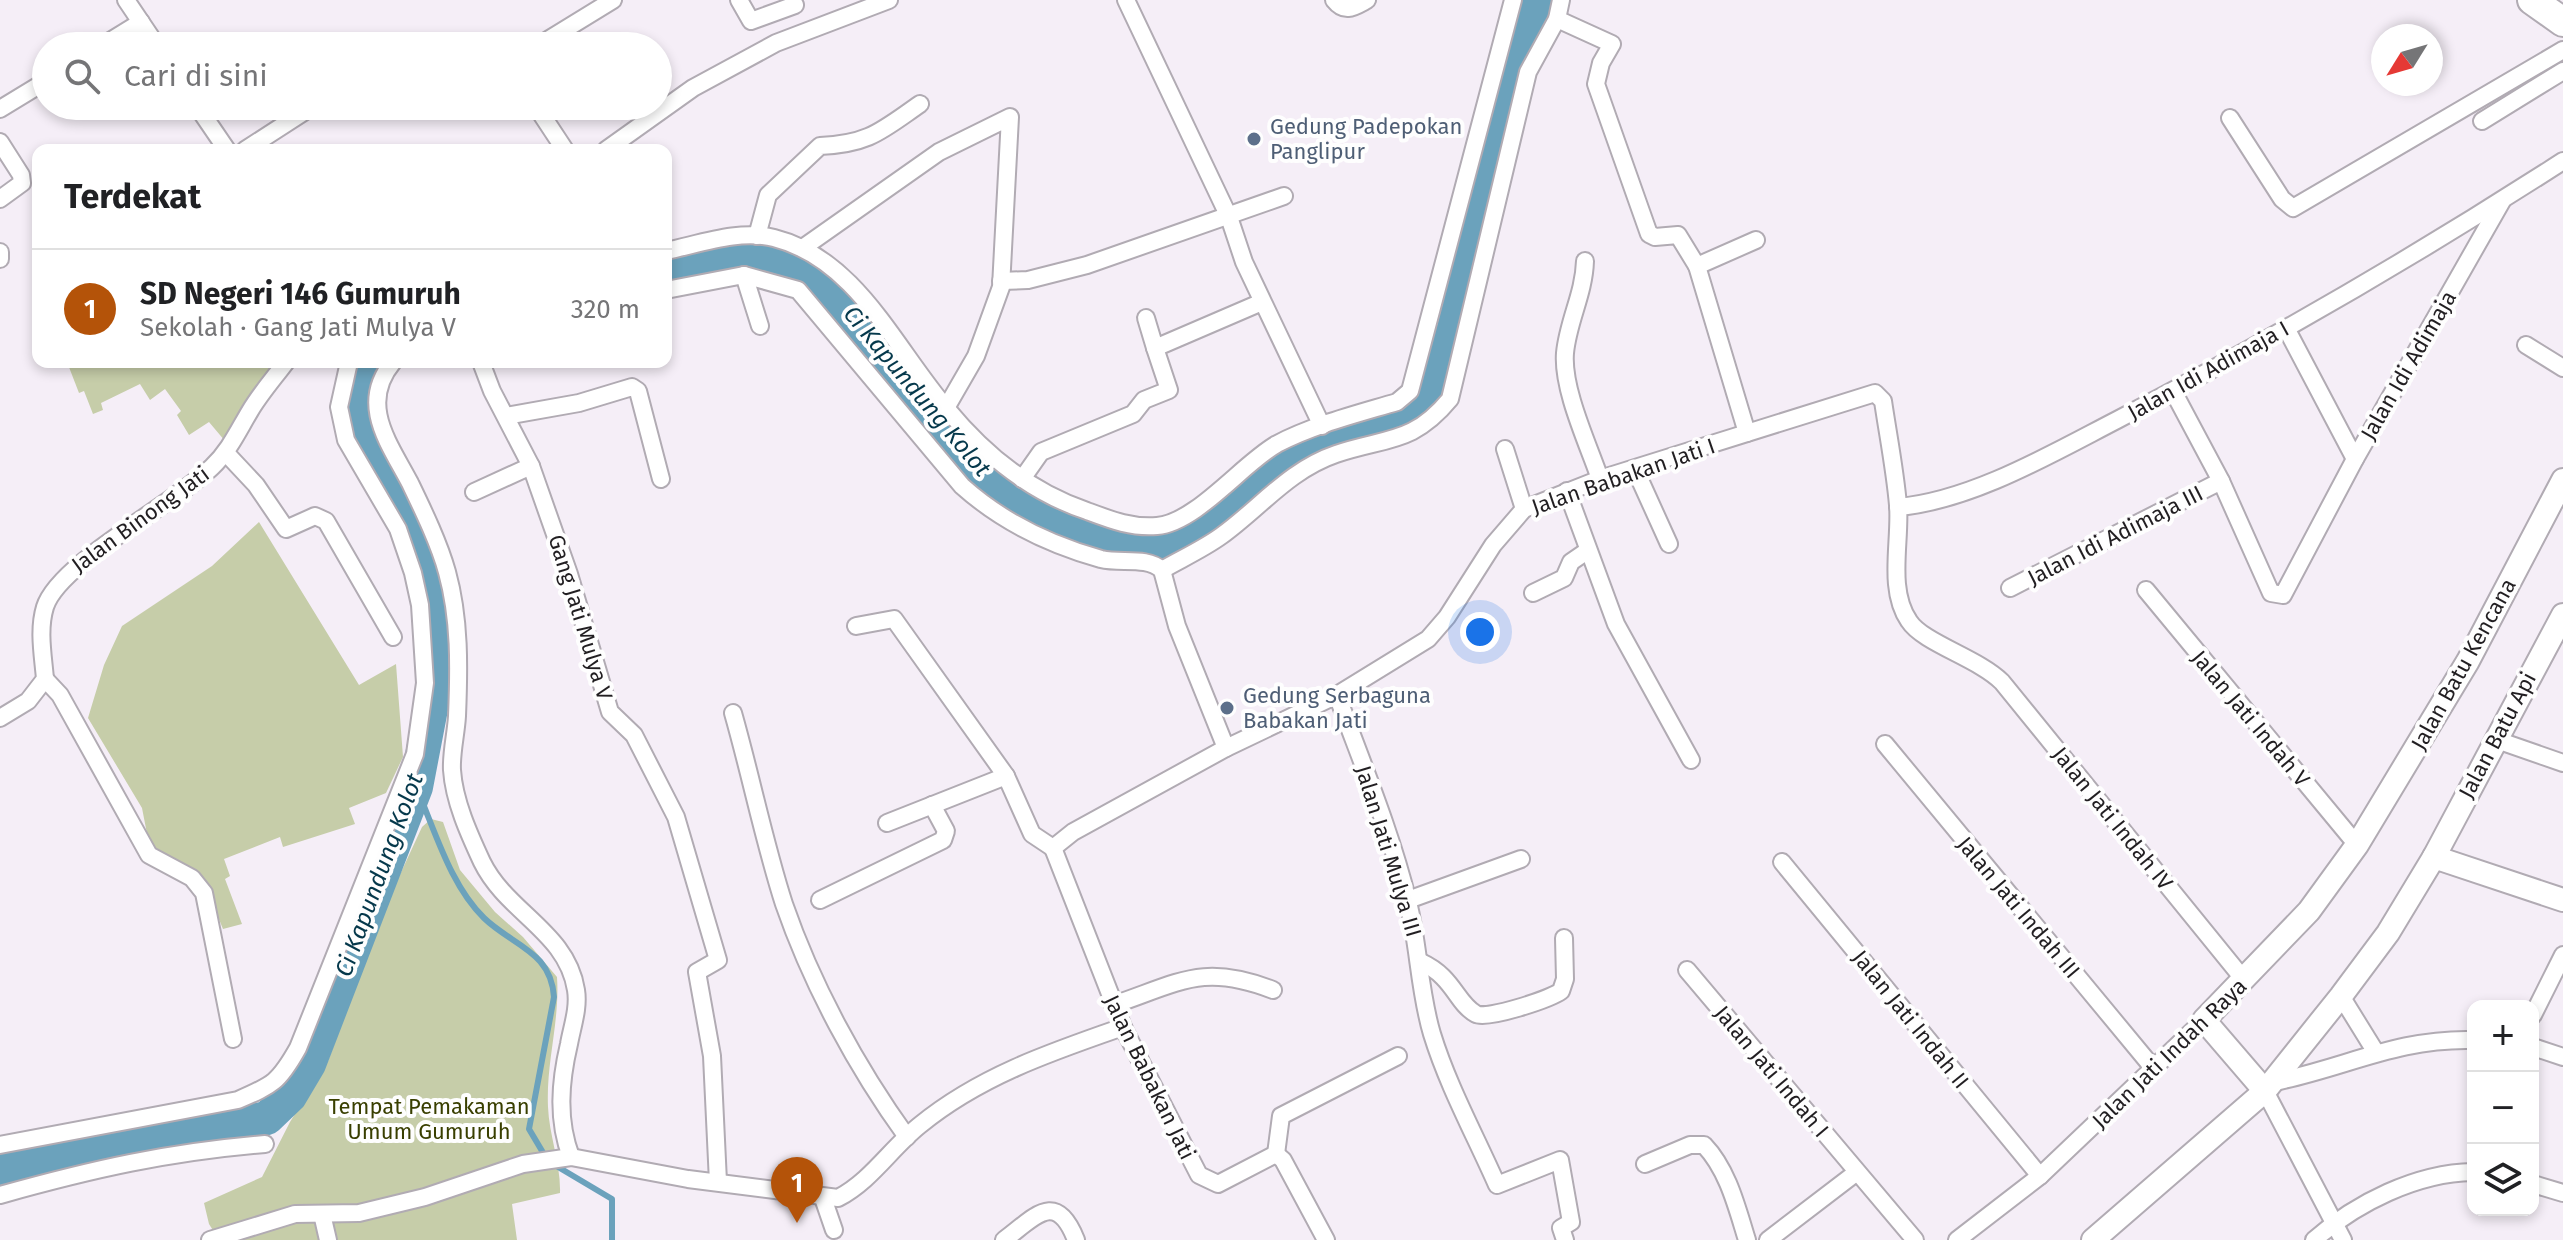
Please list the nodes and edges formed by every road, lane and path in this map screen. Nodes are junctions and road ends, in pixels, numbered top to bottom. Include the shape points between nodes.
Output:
1 (126, 0) edge
2 (613, 0) edge
3 (739, 0) edge
4 (889, 0) edge
5 (1126, 0) edge
6 (1334, 0) edge
7 (1367, 0) edge
8 (1513, 0) edge
9 (1561, 0) edge
10 (2532, 0) edge
11 (795, 2) edge
12 (862, 5) edge
13 (1557, 19) junction
14 (141, 22) junction
15 (2563, 22) edge
16 (808, 30) junction
17 (125, 32) edge
18 (148, 32) edge
19 (561, 32) edge
20 (2563, 50) edge
21 (2563, 71) edge
22 (32, 90) edge
23 (672, 103) edge
24 (920, 104) dead end
25 (0, 109) edge
26 (2230, 118) dead end
27 (207, 120) edge
28 (291, 120) edge
29 (545, 120) edge
30 (648, 120) edge
31 (2482, 121) dead end
32 (0, 142) edge
33 (223, 144) edge
34 (254, 144) edge
35 (561, 144) edge
36 (614, 144) edge
37 (2563, 161) edge
38 (1284, 196) dead end
39 (0, 199) edge
40 (2503, 200) junction
41 (1229, 217) junction
42 (757, 236) junction
43 (1756, 240) dead end
44 (804, 247) junction
45 (672, 250) edge
46 (0, 252) edge
47 (0, 259) edge
48 (1585, 261) dead end
49 (1697, 266) junction
50 (744, 275) junction
51 (1001, 281) junction
52 (672, 289) edge
53 (1262, 302) junction
54 (1146, 318) dead end
55 (760, 326) dead end
56 (2286, 328) junction
57 (2526, 345) dead end
58 (1155, 348) junction
59 (281, 368) edge
60 (348, 368) edge
61 (390, 368) edge
62 (483, 368) edge
63 (2563, 368) edge
64 (2173, 391) junction
65 (946, 408) junction
66 (506, 416) junction
67 (1322, 426) junction
68 (1747, 433) junction
69 (1505, 449) dead end
70 (226, 453) junction
71 (2355, 459) junction
72 (531, 466) junction
73 (1635, 469) junction
74 (661, 479) dead end
75 (1022, 479) junction
76 (1600, 479) junction
77 (2563, 480) edge
78 (2221, 481) junction
79 (1567, 491) junction
80 (474, 492) dead end
81 (1898, 507) junction
82 (1524, 509) junction
83 (1669, 544) dead end
84 (1587, 551) junction
85 (1162, 570) junction
86 (2010, 588) dead end
87 (2146, 590) dead end
88 (1533, 593) dead end
89 (2283, 595) joint
90 (2563, 615) edge
91 (856, 626) dead end
92 (393, 637) dead end
93 (2555, 645) edge
94 (45, 679) junction
95 (1337, 695) junction
96 (733, 713) dead end
97 (0, 718) edge
98 (2494, 739) junction
99 (1885, 744) dead end
100 (1226, 748) junction
101 (1691, 760) dead end
102 (2563, 763) edge
103 (1006, 776) junction
104 (932, 805) junction
105 (887, 823) dead end
106 (2357, 845) junction
107 (1053, 848) junction
108 (2434, 857) junction
109 (1521, 859) dead end
110 (1782, 862) dead end
111 (820, 900) dead end
112 (1408, 900) junction
113 (2563, 900) edge
114 (1564, 938) dead end
115 (2563, 955) edge
116 (1421, 962) junction
117 (1687, 970) dead end
118 (2245, 981) junction
119 (1273, 990) dead end
120 (2341, 996) junction
121 (2539, 1003) edge
122 (1113, 1005) junction
123 (2204, 1020) junction
124 (1123, 1027) junction
125 (233, 1039) dead end
126 (2467, 1040) edge
127 (2539, 1049) edge
128 (2375, 1051) junction
129 (1398, 1056) dead end
130 (2563, 1057) edge
131 (2154, 1069) junction
132 (2269, 1087) junction
133 (907, 1137) junction
134 (265, 1144) dead end
135 (0, 1145) edge
136 (1276, 1154) junction
137 (566, 1158) junction
138 (1645, 1164) dead end
139 (1857, 1172) junction
140 (2467, 1173) edge
141 (2040, 1176) junction
142 (718, 1182) junction
143 (2539, 1186) edge
144 (2563, 1193) edge
145 (0, 1195) edge
146 (823, 1198) junction
147 (322, 1214) junction
148 (2338, 1220) junction
149 (834, 1230) dead end
150 (213, 1240) edge
151 (328, 1240) edge
152 (1004, 1240) edge
153 (1076, 1240) edge
154 (1326, 1240) edge
155 (1565, 1240) edge
156 (1747, 1240) edge
157 (1768, 1240) edge
158 (1915, 1240) edge
159 (1957, 1240) edge
160 (2093, 1240) edge
161 (2314, 1240) edge
162 (2343, 1240) edge

1 - 14 street
2 - 19 street
3 - 11 street via 751,21
4 - 12 street
5 - 41 street
6 - 7 street via 1350,9
8 - 67 street via 1410,391 1397,402
9 - 13 street
10 - 15 highway
11 - 16 street
12 - 16 street
13 - 49 street via 1610,42 1596,84 1649,234 1678,235
13 - 85 street via 1528,72 1450,399 1409,435 1334,454 1278,485 1221,536
14 - 17 street
14 - 18 street
16 - 23 street
20 - 26 street via 2293,208
21 - 31 street
22 - 25 street
24 - 42 street via 853,145 820,146 768,195
27 - 33 street
28 - 34 street
29 - 35 street
30 - 36 street
32 - 39 street via 22,183
37 - 40 street, Jalan Idi Adimaja
38 - 41 street
40 - 56 street, Jalan Idi Adimaja I
40 - 71 street, Jalan Idi Adimaja
41 - 51 street via 1087,265
41 - 53 street
42 - 44 street
42 - 45 street
43 - 49 street
44 - 51 street via 939,152 1007,116
44 - 65 street via 858,293
46 - 47 street
48 - 76 street via 1565,362
49 - 68 street
50 - 52 street
50 - 55 street
50 - 85 street via 798,290 962,486 990,512 1102,559 1145,562
51 - 65 street via 976,356
53 - 58 street
53 - 67 street
54 - 58 street
56 - 64 street, Jalan Idi Adimaja I
56 - 71 street
57 - 63 street
58 - 75 street via 1169,390 1144,401 1139,411 1041,452
59 - 70 street, Jalan Binong Jati
60 - 135 street via 339,407 343,425 352,454 398,529 413,573 425,683 415,754 298,1048 277,1083 238,1100
61 - 137 street via 378,389 378,417 444,560 459,637 454,791 494,885 536,923 572,969 576,1005 560,1095
62 - 66 street, Gang Jati Mulya V
64 - 78 street, Jalan Idi Adimaja III
64 - 81 street, Jalan Idi Adimaja I via 2070,445 1961,493
65 - 75 street via 991,457
66 - 72 street, Gang Jati Mulya V
66 - 74 street via 632,387 638,391
67 - 75 street via 1275,445 1206,501 1160,526 1129,526 1063,503
68 - 73 street, Jalan Babakan Jati I
68 - 81 street, Jalan Babakan Jati I via 1868,394 1883,401
69 - 82 street
70 - 92 street via 286,529 315,516 326,521
70 - 94 street, Jalan Binong Jati via 151,516 66,574 46,603 41,623
71 - 89 street, Jalan Idi Adimaja
72 - 80 street
72 - 142 street, Gang Jati Mulya V via 610,712 634,735 676,817 718,959 697,972 712,1056
73 - 76 street, Jalan Babakan Jati I
73 - 83 street
76 - 79 street, Jalan Babakan Jati I
77 - 106 street, Jalan Batu Kencana via 2468,661
78 - 86 street, Jalan Idi Adimaja III
78 - 89 street, Jalan Idi Adimaja III via 2271,593
79 - 82 street, Jalan Babakan Jati I
79 - 84 street
81 - 118 street, Jalan Jati Indah IV via 1897,563 1908,621 2002,682
82 - 95 street, Jalan Babakan Jati I via 1428,639
84 - 88 street via 1572,560 1564,578
84 - 101 street via 1616,624
85 - 100 street via 1177,626
87 - 106 street, Jalan Jati Indah V
90 - 93 street, Jalan Batu Api
91 - 103 street via 894,619
93 - 98 street, Jalan Batu Api
94 - 97 street via 28,701
94 - 125 street via 60,695 149,855 192,878 204,893
95 - 100 street, Jalan Babakan Jati I
95 - 112 street, Jalan Jati Mulya III
96 - 133 street via 785,904 843,1038
98 - 102 street
98 - 108 street, Jalan Batu Api
99 - 131 street, Jalan Jati Indah III
100 - 107 street, Jalan Babakan Jati I
103 - 104 street
103 - 107 street via 1032,834
104 - 105 street
104 - 111 street via 946,831 943,840
106 - 118 street, Jalan Jati Indah Raya via 2309,911
107 - 122 street, Jalan Babakan Jati
108 - 113 street
108 - 120 street, Jalan Batu Api via 2388,933
109 - 112 street
110 - 141 street, Jalan Jati Indah II
112 - 116 street, Jalan Jati Mulya III
114 - 116 street via 1561,991 1485,1015 1474,1013 1443,974
115 - 121 street
116 - 155 street, Jalan Jati Mulya III via 1423,1000 1441,1062 1497,1185 1560,1160 1571,1222 1561,1228
117 - 139 street, Jalan Jati Indah I
118 - 123 street, Jalan Jati Indah Raya
119 - 122 street via 1218,974
120 - 128 street
120 - 132 street, Jalan Batu Api
122 - 124 street, Jalan Babakan Jati
123 - 131 street, Jalan Jati Indah Raya
123 - 132 street
124 - 133 street via 1021,1063 967,1092
124 - 136 street, Jalan Babakan Jati via 1199,1175 1218,1184
126 - 128 street
127 - 130 street
128 - 132 street
129 - 136 street via 1281,1116
131 - 141 street, Jalan Jati Indah Raya
132 - 148 street
132 - 160 street, Jalan Batu Api
133 - 146 street via 849,1192
134 - 145 street via 154,1156
136 - 154 street
137 - 142 street
137 - 147 street via 523,1164 359,1213
138 - 156 street via 1690,1145 1704,1145 1733,1196
139 - 157 street
139 - 158 street, Jalan Jati Indah I
140 - 148 street via 2428,1176
141 - 159 street, Jalan Jati Indah Raya
142 - 146 street
143 - 144 street
146 - 149 street
147 - 150 street via 295,1214
147 - 151 street
148 - 161 street
148 - 162 street
152 - 153 street via 1042,1212 1053,1210 1063,1215

